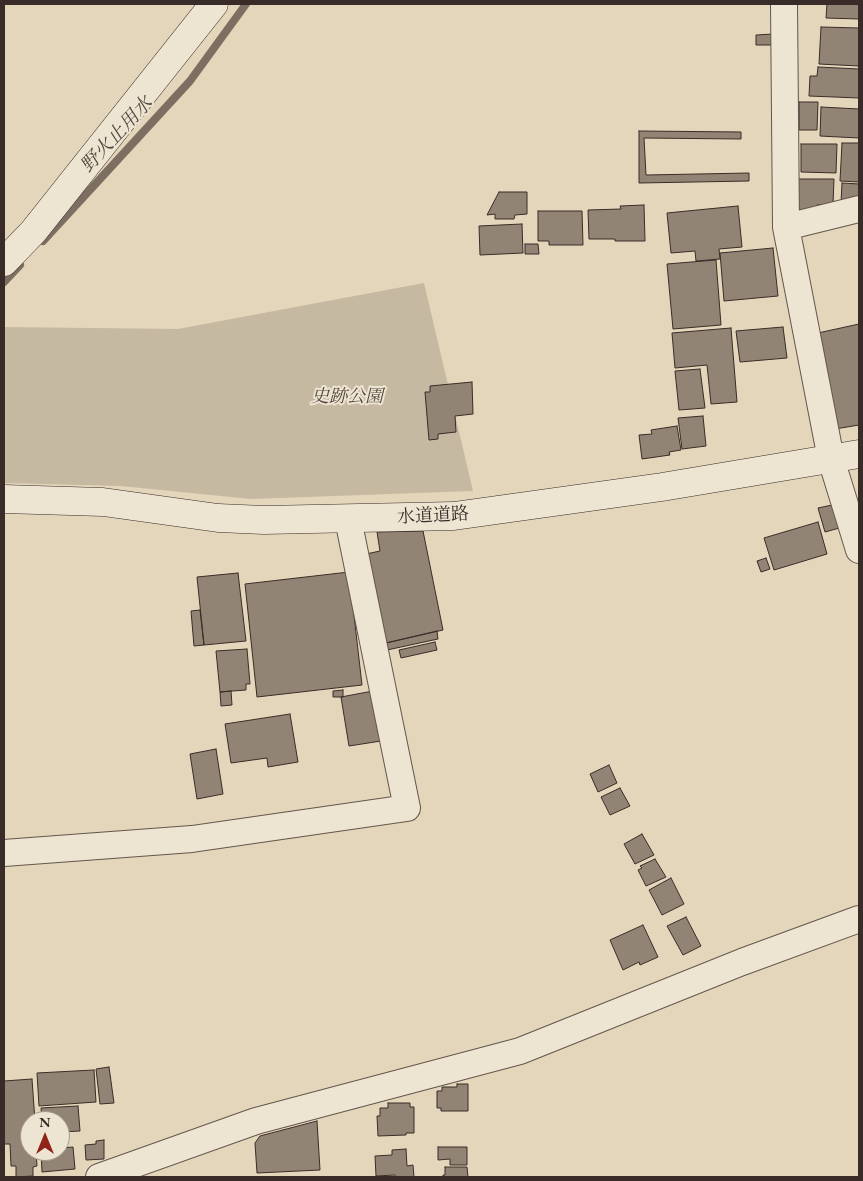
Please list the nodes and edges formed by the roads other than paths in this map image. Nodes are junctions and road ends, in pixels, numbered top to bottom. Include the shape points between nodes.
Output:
1 (214, 4) edge
2 (784, 4) edge
3 (859, 209) edge
4 (786, 227) junction
5 (4, 262) edge
6 (859, 454) edge
7 (831, 459) junction
8 (4, 499) edge
9 (348, 519) junction
10 (859, 550) edge
11 (4, 853) edge
12 (859, 919) edge
13 (99, 1177) edge

1 - 5 street via 33,232
2 - 4 street
3 - 4 street
4 - 7 street
6 - 7 street, 水道道路
7 - 9 street, 水道道路 via 454,516
7 - 10 street
8 - 9 street, 水道道路 via 103,502 218,518
9 - 11 street via 407,808 192,839
12 - 13 street via 520,1051 256,1122

